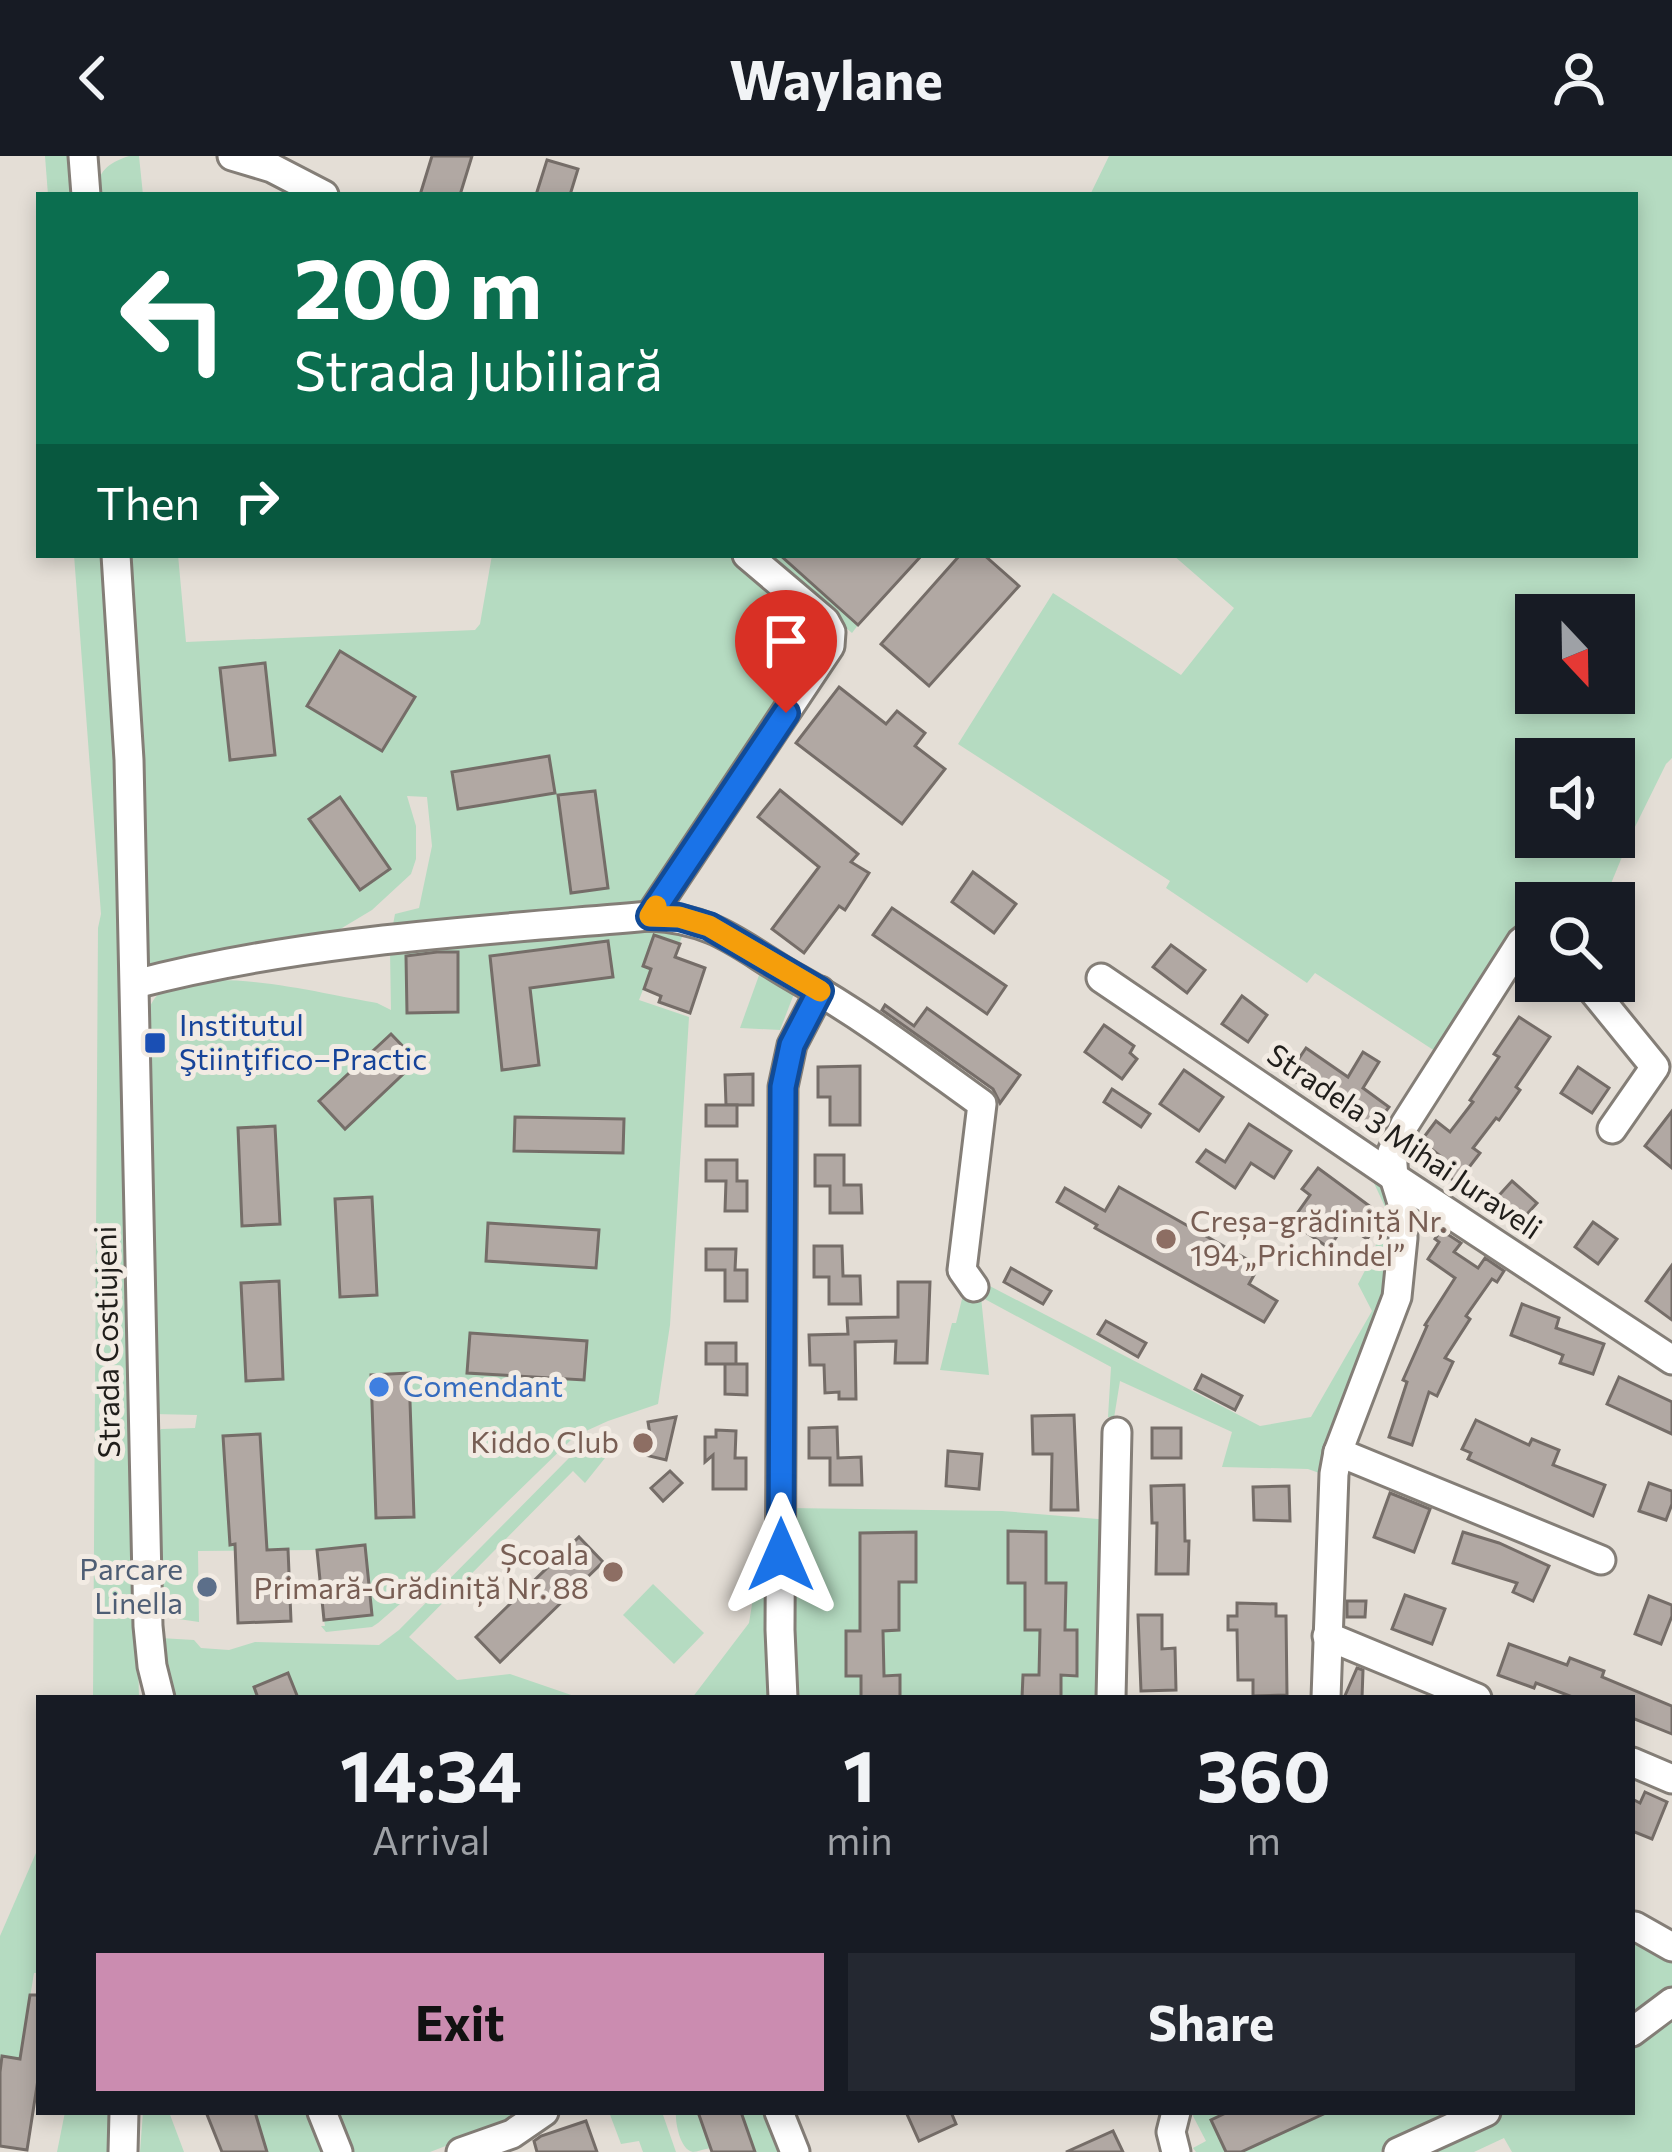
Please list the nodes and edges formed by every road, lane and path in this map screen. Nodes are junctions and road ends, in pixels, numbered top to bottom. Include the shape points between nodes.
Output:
1 (109, 156) edge
2 (232, 156) edge
3 (85, 174) edge
4 (318, 192) edge
5 (116, 558) edge
6 (751, 558) edge
7 (650, 916) junction
8 (1515, 951) edge
9 (1101, 978) dead end
10 (135, 984) junction
11 (820, 991) junction
12 (1602, 1002) edge
13 (1612, 1129) dead end
14 (1394, 1177) junction
15 (974, 1287) dead end
16 (1672, 1360) edge
17 (1117, 1432) dead end
18 (1338, 1452) junction
19 (1601, 1560) dead end
20 (1327, 1636) junction
21 (156, 1692) edge
22 (783, 1695) edge
23 (1112, 1695) edge
24 (1326, 1695) edge
25 (1470, 1695) edge
26 (1635, 1763) edge
27 (1672, 1779) edge
28 (1635, 1927) edge
29 (1672, 1947) edge
30 (1672, 2002) edge
31 (1635, 2030) edge
32 (124, 2115) edge
33 (323, 2115) edge
34 (540, 2115) edge
35 (780, 2115) edge
36 (1175, 2115) edge
37 (1479, 2115) edge
38 (123, 2152) edge
39 (338, 2152) edge
40 (461, 2152) edge
41 (795, 2152) edge
42 (1176, 2152) edge
43 (1398, 2152) edge

1 - 3 street
2 - 4 street
5 - 10 street, Strada Costiujeni
6 - 7 street via 825,621 830,646
7 - 10 street via 374,940
7 - 11 street via 709,926
8 - 14 street via 1405,1124 1392,1152
9 - 14 street, Stradela 3 Mihai Juraveli
10 - 21 street, Strada Costiujeni via 142,1444
11 - 15 street via 982,1105 962,1270
11 - 22 street via 792,1045 783,1087
12 - 13 street via 1655,1067
14 - 16 street, Stradela 3 Mihai Juraveli
14 - 18 street via 1403,1238 1396,1297
17 - 23 street
18 - 19 street
18 - 20 street
20 - 24 street
20 - 25 street
26 - 27 street
28 - 29 street
30 - 31 street
32 - 38 street
33 - 39 street
34 - 40 street
35 - 41 street
36 - 42 street
37 - 43 street

